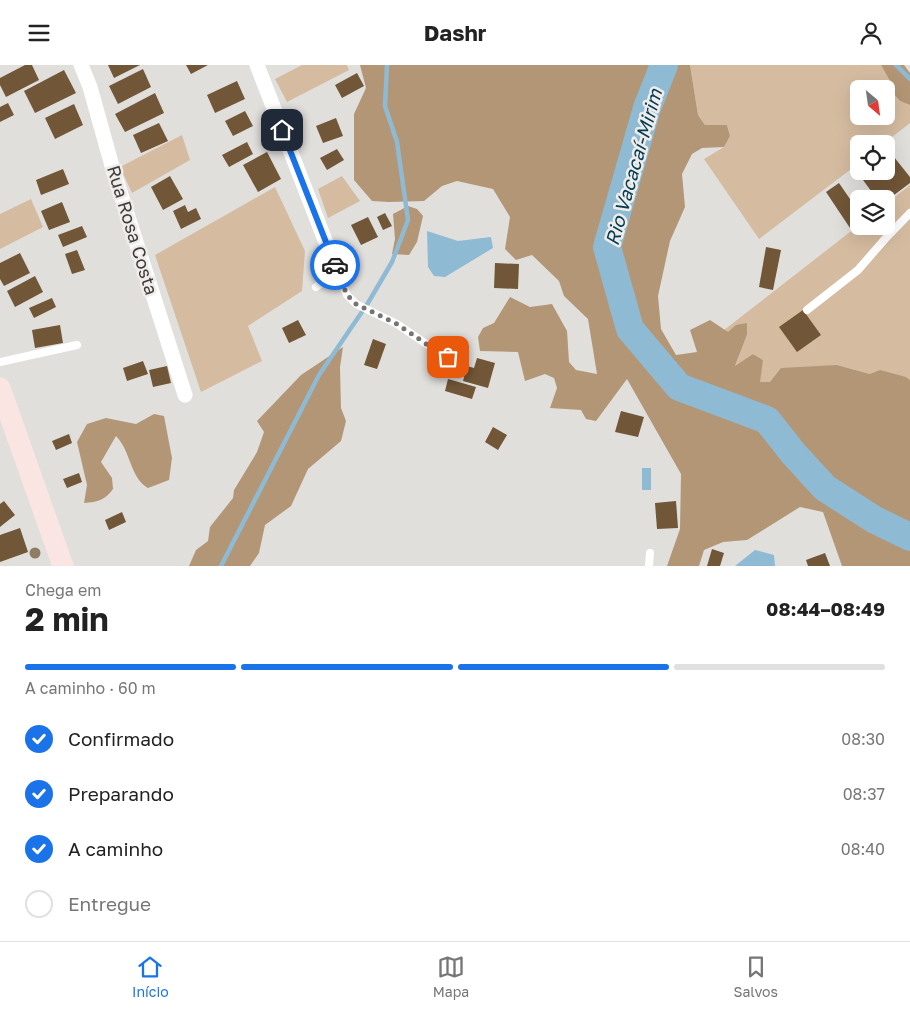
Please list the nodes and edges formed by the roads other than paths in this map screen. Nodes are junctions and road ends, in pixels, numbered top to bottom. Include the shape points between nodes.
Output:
1 (81, 65) edge
2 (257, 65) edge
3 (910, 213) edge
4 (337, 271) junction
5 (316, 287) dead end
6 (807, 310) dead end
7 (78, 345) dead end
8 (460, 358) dead end
9 (0, 362) edge
10 (0, 387) edge
11 (185, 395) dead end
12 (650, 553) dead end
13 (63, 566) edge
14 (649, 566) edge

1 - 11 street, Rua Rosa Costa
2 - 4 street
3 - 6 lane via 858,270
4 - 5 lane
4 - 8 lane via 347,295 356,304 397,324 441,354
7 - 9 lane
10 - 13 street
12 - 14 lane

